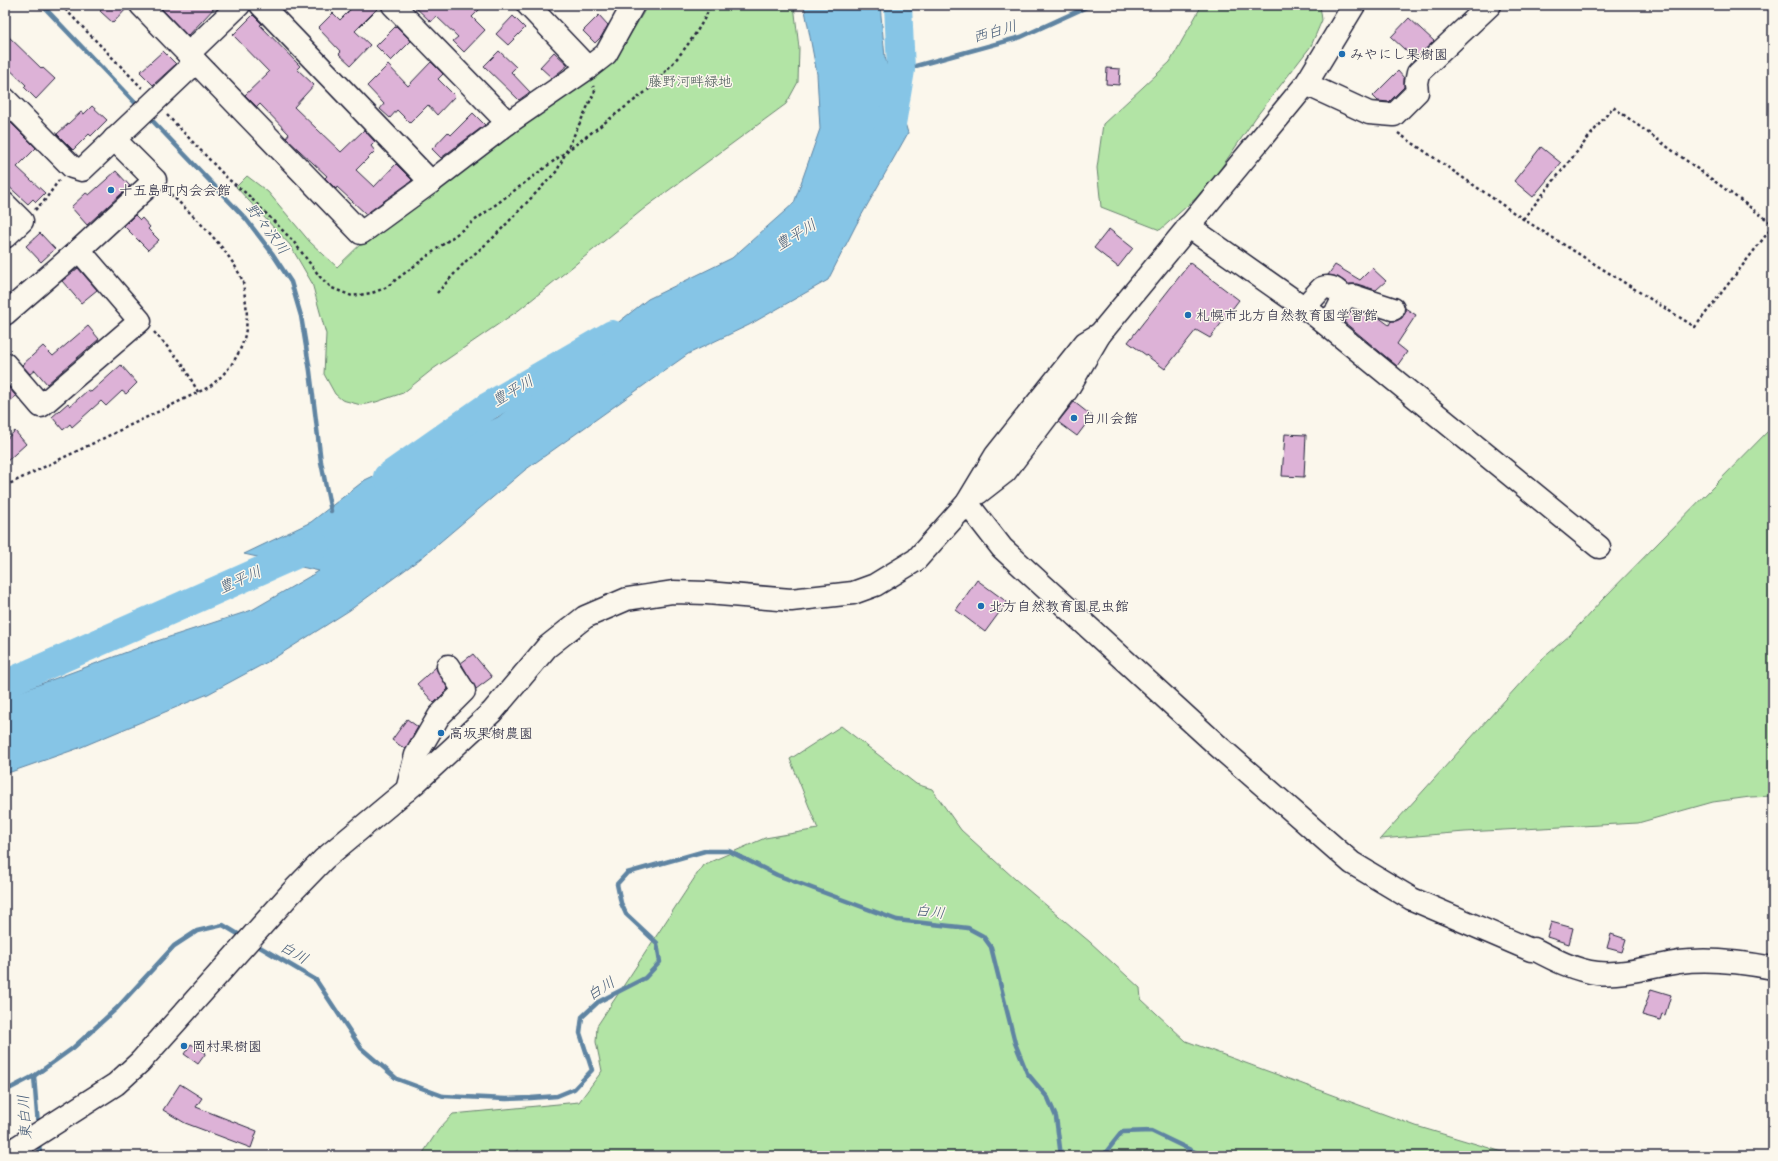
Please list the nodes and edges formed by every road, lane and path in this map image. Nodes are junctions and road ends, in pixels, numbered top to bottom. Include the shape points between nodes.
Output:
1 (61, 5) edge
2 (141, 5) edge
3 (239, 5) edge
4 (261, 5) edge
5 (393, 5) edge
6 (528, 5) edge
7 (633, 5) edge
8 (1354, 5) edge
9 (1490, 5) edge
10 (192, 58) junction
11 (588, 68) junction
12 (1306, 84) junction
13 (5, 99) edge
14 (154, 102) junction
15 (508, 123) junction
16 (1395, 131) dead end
17 (119, 135) junction
18 (79, 169) junction
19 (156, 180) junction
20 (431, 182) junction
21 (5, 204) edge
22 (1523, 219) junction
23 (22, 221) junction
24 (1773, 225) edge
25 (1188, 226) junction
26 (5, 236) edge
27 (79, 250) junction
28 (437, 293) dead end
29 (1342, 298) junction
30 (1305, 309) junction
31 (1393, 309) dead end
32 (5, 314) edge
33 (140, 321) junction
34 (1326, 324) junction
35 (5, 364) edge
36 (198, 392) junction
37 (5, 486) edge
38 (967, 503) junction
39 (1599, 547) dead end
40 (448, 666) dead end
41 (407, 790) junction
42 (1773, 968) edge
43 (5, 1155) edge

1 - 14 path
2 - 10 street
3 - 10 street
4 - 20 street
5 - 15 street
6 - 11 street
7 - 11 street via 606,54
8 - 12 street
9 - 12 street via 1418,73 1417,92 1394,115 1369,113
10 - 14 street
10 - 20 street via 360,233
11 - 15 street
11 - 28 path via 595,92 557,171 492,240 465,262
12 - 25 street
13 - 18 street via 72,167
14 - 17 street
15 - 20 street
16 - 22 path
17 - 18 street via 82,170
17 - 19 street
18 - 23 path via 57,181 45,200
19 - 27 street
19 - 36 path via 226,253 243,282 248,314 244,341 236,359 217,380
21 - 23 street
22 - 24 path via 1695,327
22 - 24 path via 1613,107
23 - 26 street
25 - 30 street
25 - 38 street via 1100,334 1067,390 1005,472
27 - 32 street
27 - 33 street
29 - 30 street via 1331,287 1322,288
29 - 31 street via 1353,296
29 - 34 street via 1337,311
30 - 34 street
33 - 35 street via 41,406
33 - 36 path via 150,327 182,364
34 - 39 street
36 - 37 path
38 - 41 street via 916,560 875,586 853,593 791,600 673,592 627,599 585,617 547,647 492,712
38 - 42 street via 1002,548 1217,746 1352,864 1412,899 1531,950 1534,949 1567,966 1598,973 1632,971 1680,962 1721,960
40 - 41 street via 464,691 439,716 416,755
41 - 43 street via 324,859 126,1075

